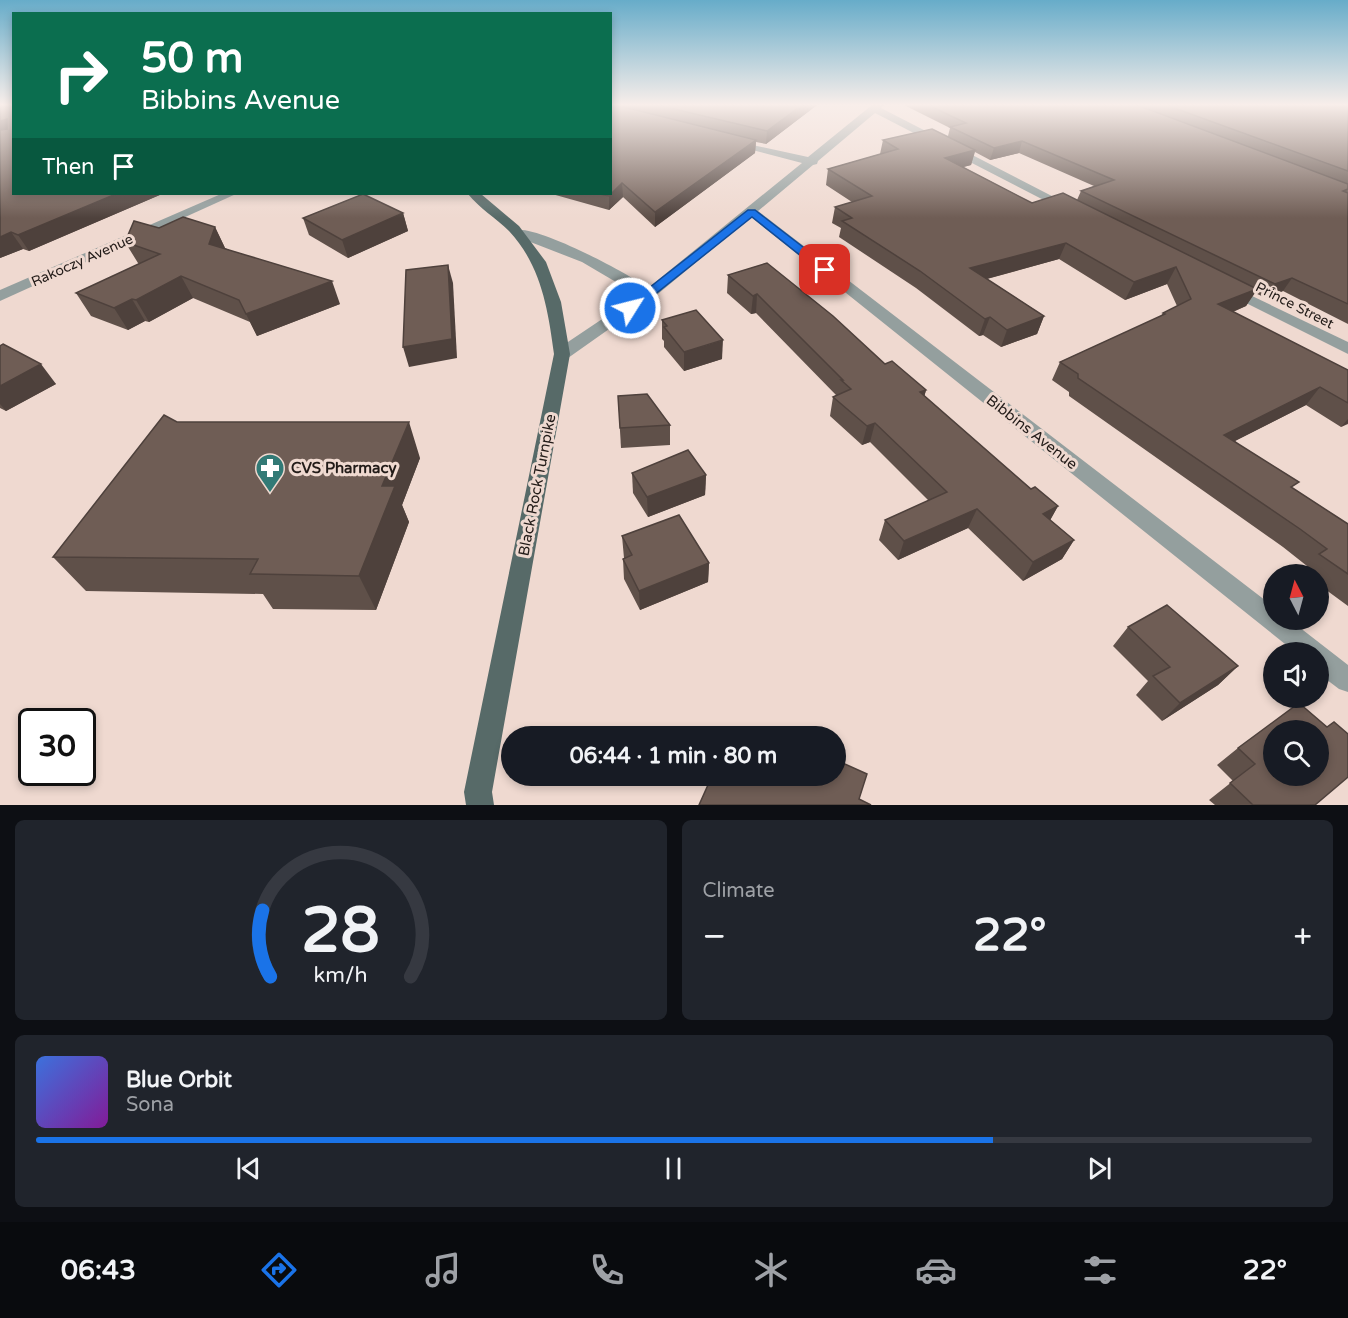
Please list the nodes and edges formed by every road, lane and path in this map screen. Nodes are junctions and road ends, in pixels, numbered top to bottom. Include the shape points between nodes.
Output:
1 (737, 143) edge
2 (836, 143) edge
3 (945, 143) edge
4 (813, 162) junction
5 (228, 195) edge
6 (475, 195) edge
7 (752, 212) junction
8 (1081, 214) edge
9 (520, 233) junction
10 (1220, 284) edge
11 (0, 296) edge
12 (648, 296) junction
13 (1348, 349) edge
14 (562, 354) junction
15 (1300, 642) edge
16 (1329, 665) edge
17 (1348, 680) edge
18 (480, 805) edge

1 - 4 street
2 - 4 street
3 - 8 street
4 - 7 street
5 - 11 street, Rakoczy Avenue
6 - 9 main road, Black Rock Turnpike
7 - 12 street
7 - 15 street, Bibbins Avenue
9 - 12 street via 569,249 627,280
9 - 14 main road, Black Rock Turnpike via 540,261 548,282
10 - 13 street, Prince Street
12 - 14 street
14 - 18 main road, Black Rock Turnpike via 478,792
16 - 17 street

